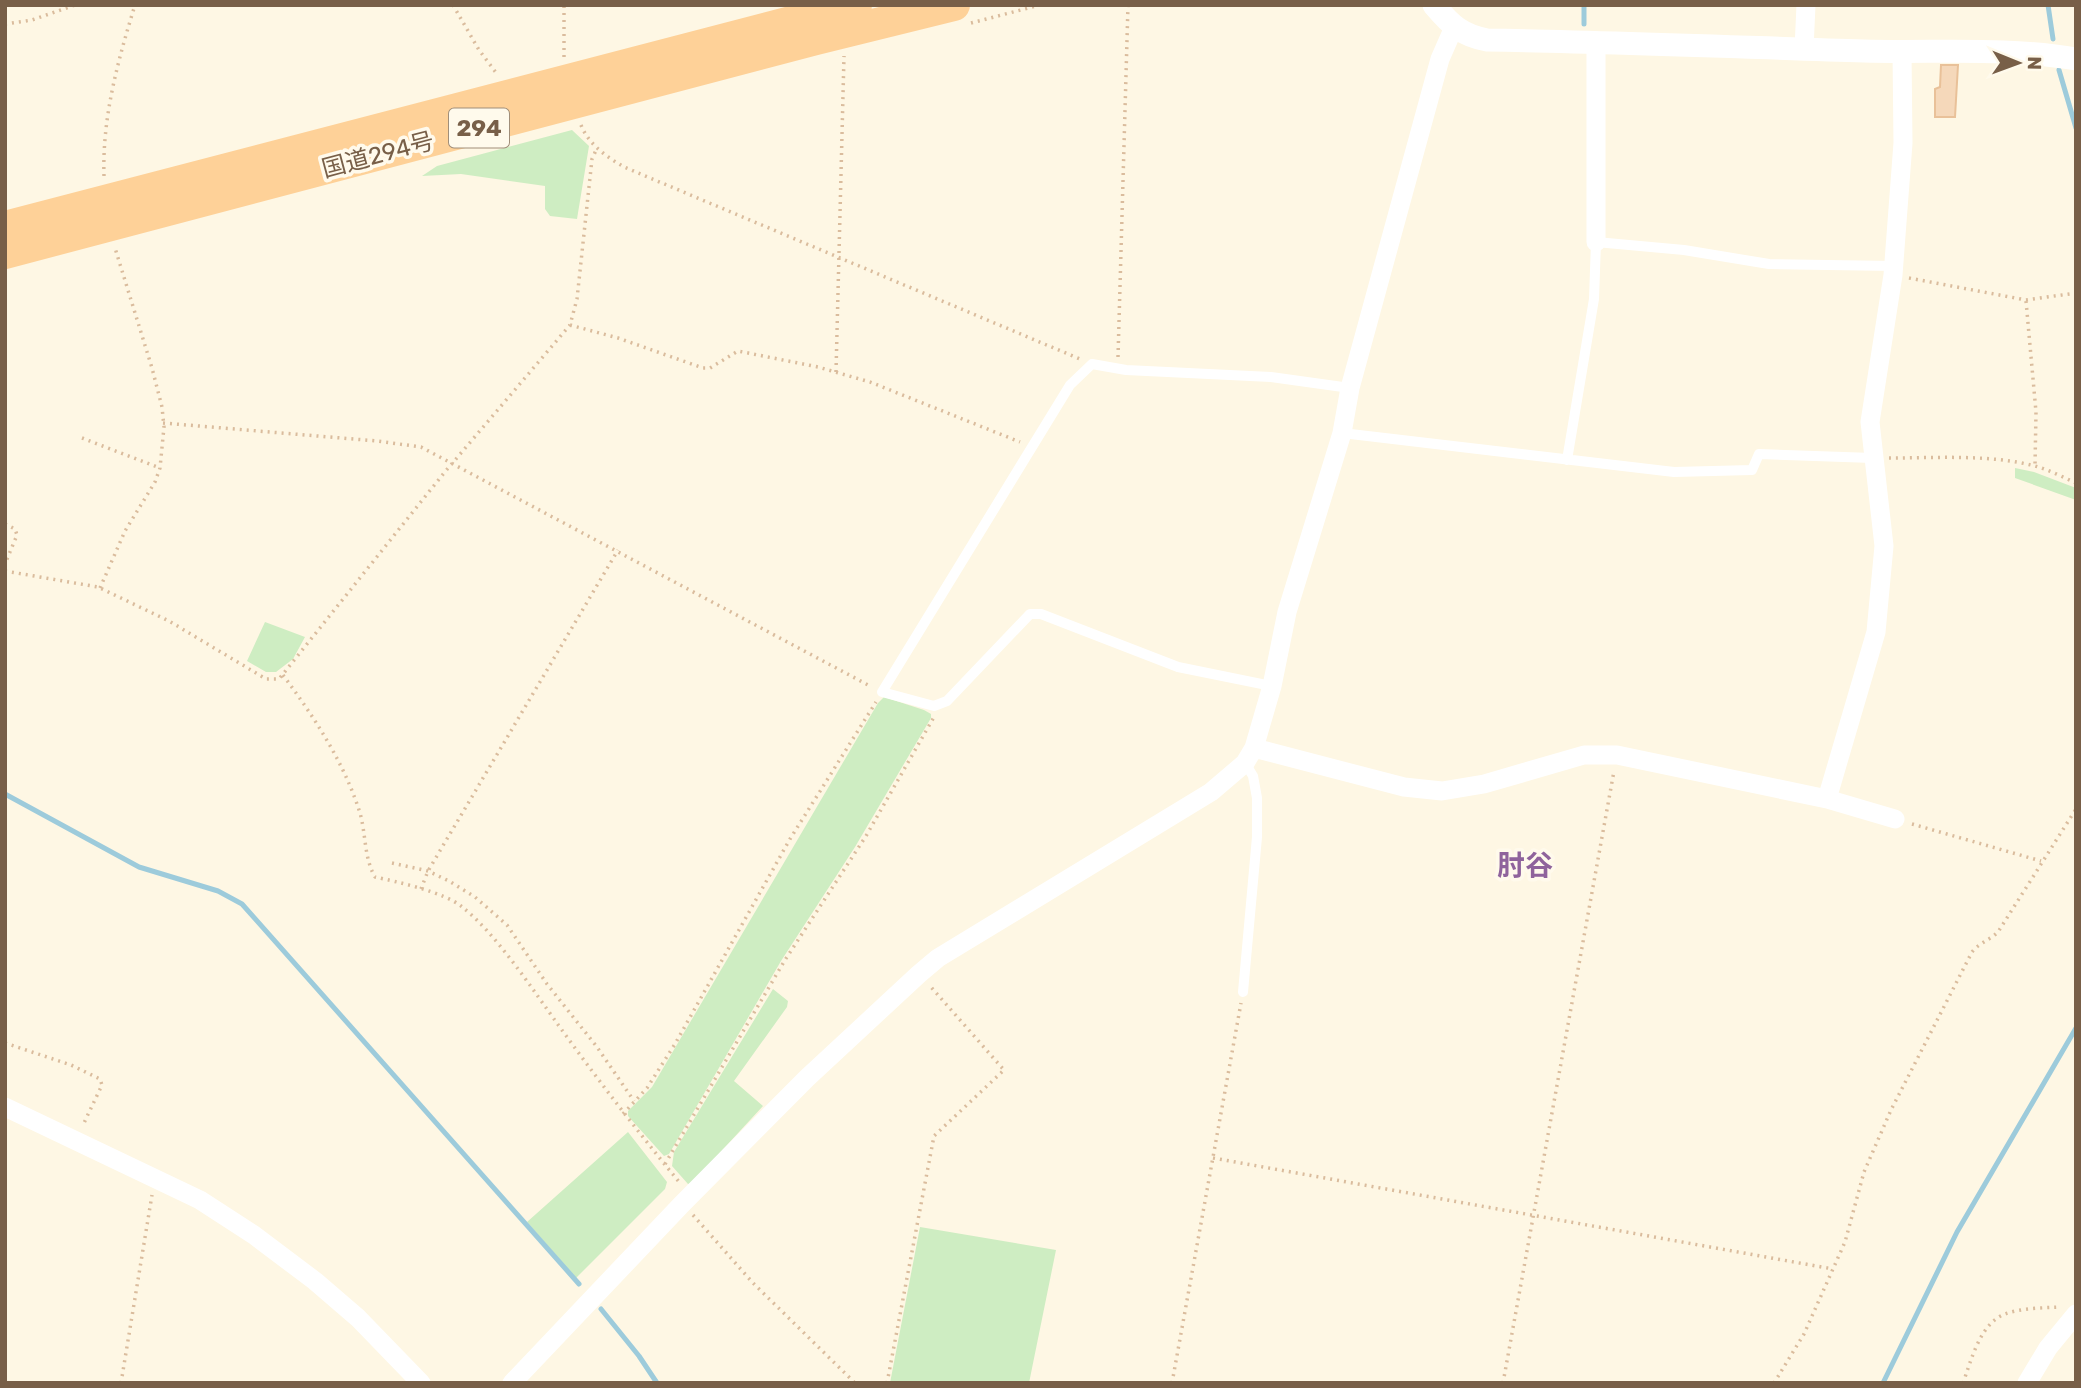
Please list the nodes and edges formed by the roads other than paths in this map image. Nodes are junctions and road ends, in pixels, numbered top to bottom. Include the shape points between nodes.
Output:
1 (856, 5) edge
2 (954, 5) edge
3 (1434, 5) edge
4 (1805, 5) edge
5 (1454, 27) junction
6 (1596, 41) junction
7 (1804, 49) junction
8 (1902, 52) junction
9 (2076, 58) edge
10 (570, 92) junction
11 (5, 228) edge
12 (1596, 242) junction
13 (5, 253) edge
14 (1894, 271) junction
15 (1350, 388) junction
16 (1342, 433) junction
17 (1873, 458) junction
18 (1567, 460) junction
19 (1272, 686) junction
20 (1250, 755) junction
21 (1827, 799) junction
22 (1895, 819) road end
23 (1243, 992) road end
24 (5, 1107) edge
25 (2075, 1315) edge
26 (421, 1383) edge
27 (512, 1383) edge
28 (2027, 1383) edge

1 - 10 highway, 国道294号 / 294
2 - 10 highway, 国道294号 / 294
3 - 5 street
4 - 7 street
5 - 6 street via 1487,40
5 - 15 street via 1440,59
6 - 7 street
6 - 12 street
7 - 8 street
8 - 9 street via 2012,52
8 - 14 street via 1903,143
10 - 11 highway, 国道294号 / 294
10 - 13 highway, 国道294号 / 294
12 - 14 lane via 1769,264
12 - 18 lane via 1594,299
14 - 17 street via 1870,422
15 - 16 street
15 - 19 lane via 1271,377 1092,364 1070,385 882,692 934,706 947,701 1030,614 1041,614 1178,667
16 - 18 lane
16 - 19 street via 1287,612
17 - 18 lane via 1759,454 1752,470 1674,472
17 - 21 street via 1884,546 1876,632
19 - 20 street
20 - 21 street via 1442,791 1484,784 1584,755 1617,755
20 - 23 lane via 1257,837
20 - 27 street via 1211,792 938,958 919,974 807,1078
21 - 22 street
24 - 26 street via 200,1200 254,1235 358,1318
25 - 28 street

